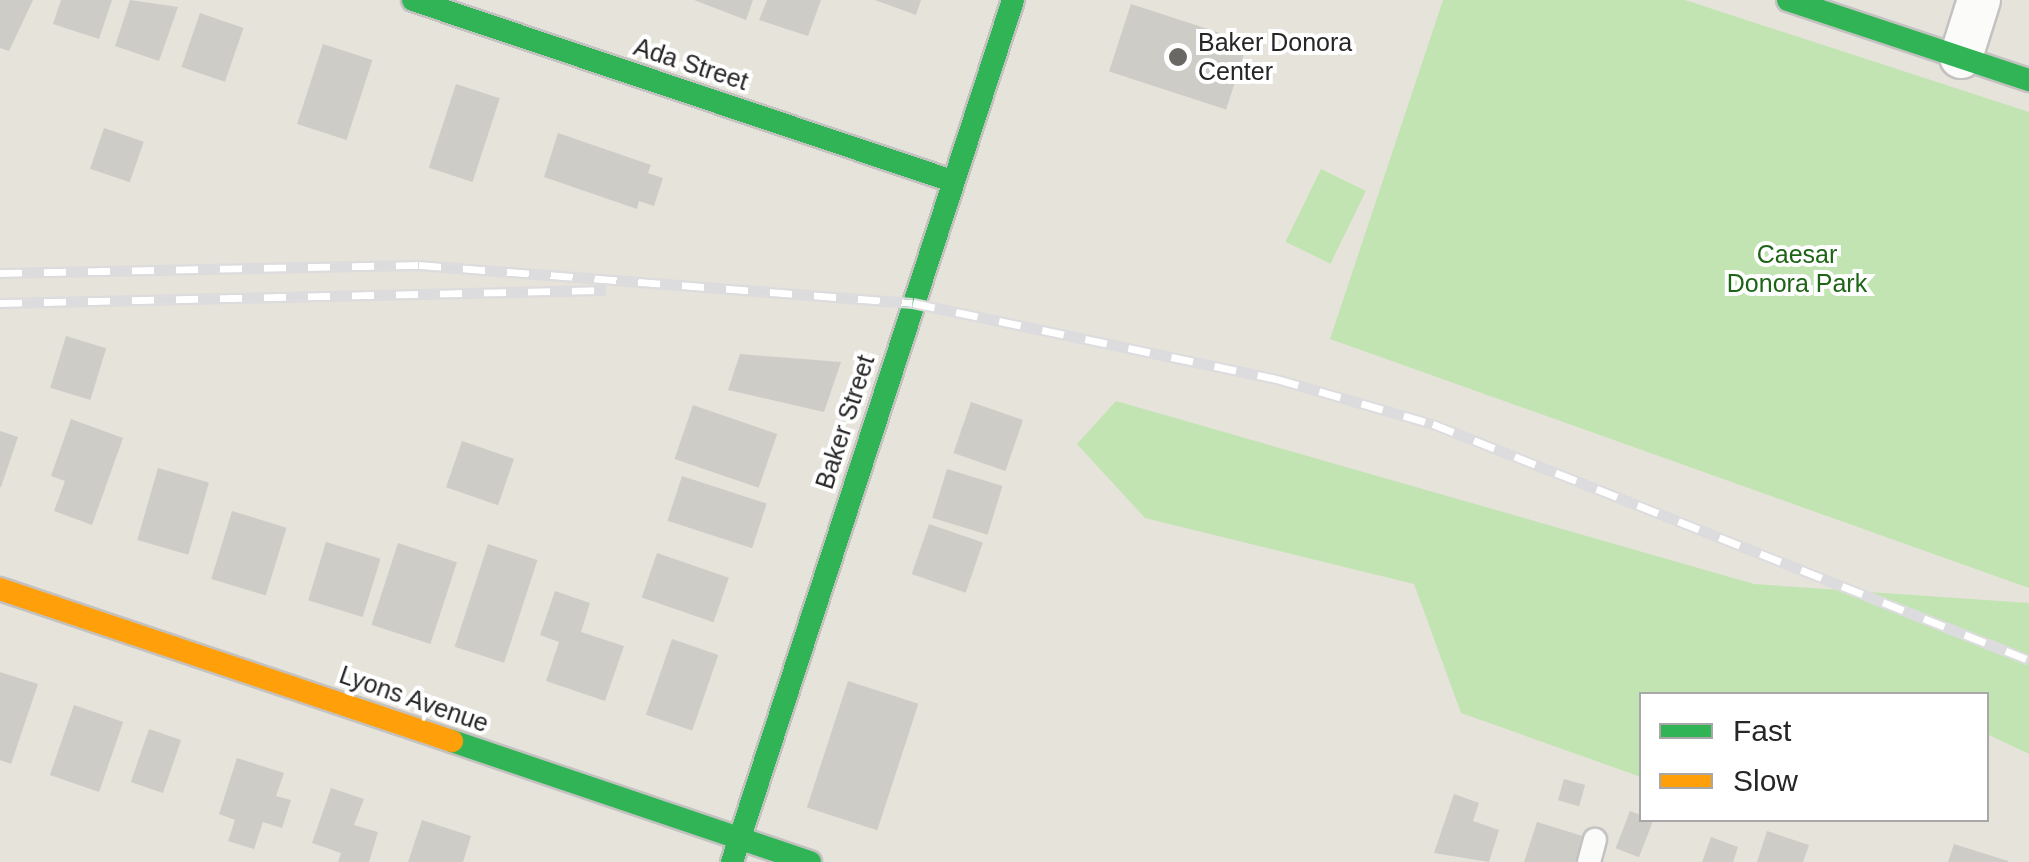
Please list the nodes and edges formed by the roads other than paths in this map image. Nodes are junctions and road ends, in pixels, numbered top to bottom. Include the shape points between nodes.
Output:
1 (412, 0) edge
2 (1013, 0) edge
3 (1788, 0) edge
4 (1979, 0) edge
5 (1961, 57) junction
6 (2029, 80) edge
7 (952, 181) junction
8 (0, 590) edge
9 (740, 838) junction
10 (732, 862) edge
11 (810, 862) edge

1 - 7 street, Ada Street
2 - 7 street, Baker Street
3 - 5 street
4 - 5 street
5 - 6 street
7 - 9 street, Baker Street
8 - 9 street, Lyons Avenue
9 - 10 street, Baker Street
9 - 11 street, Lyons Avenue

